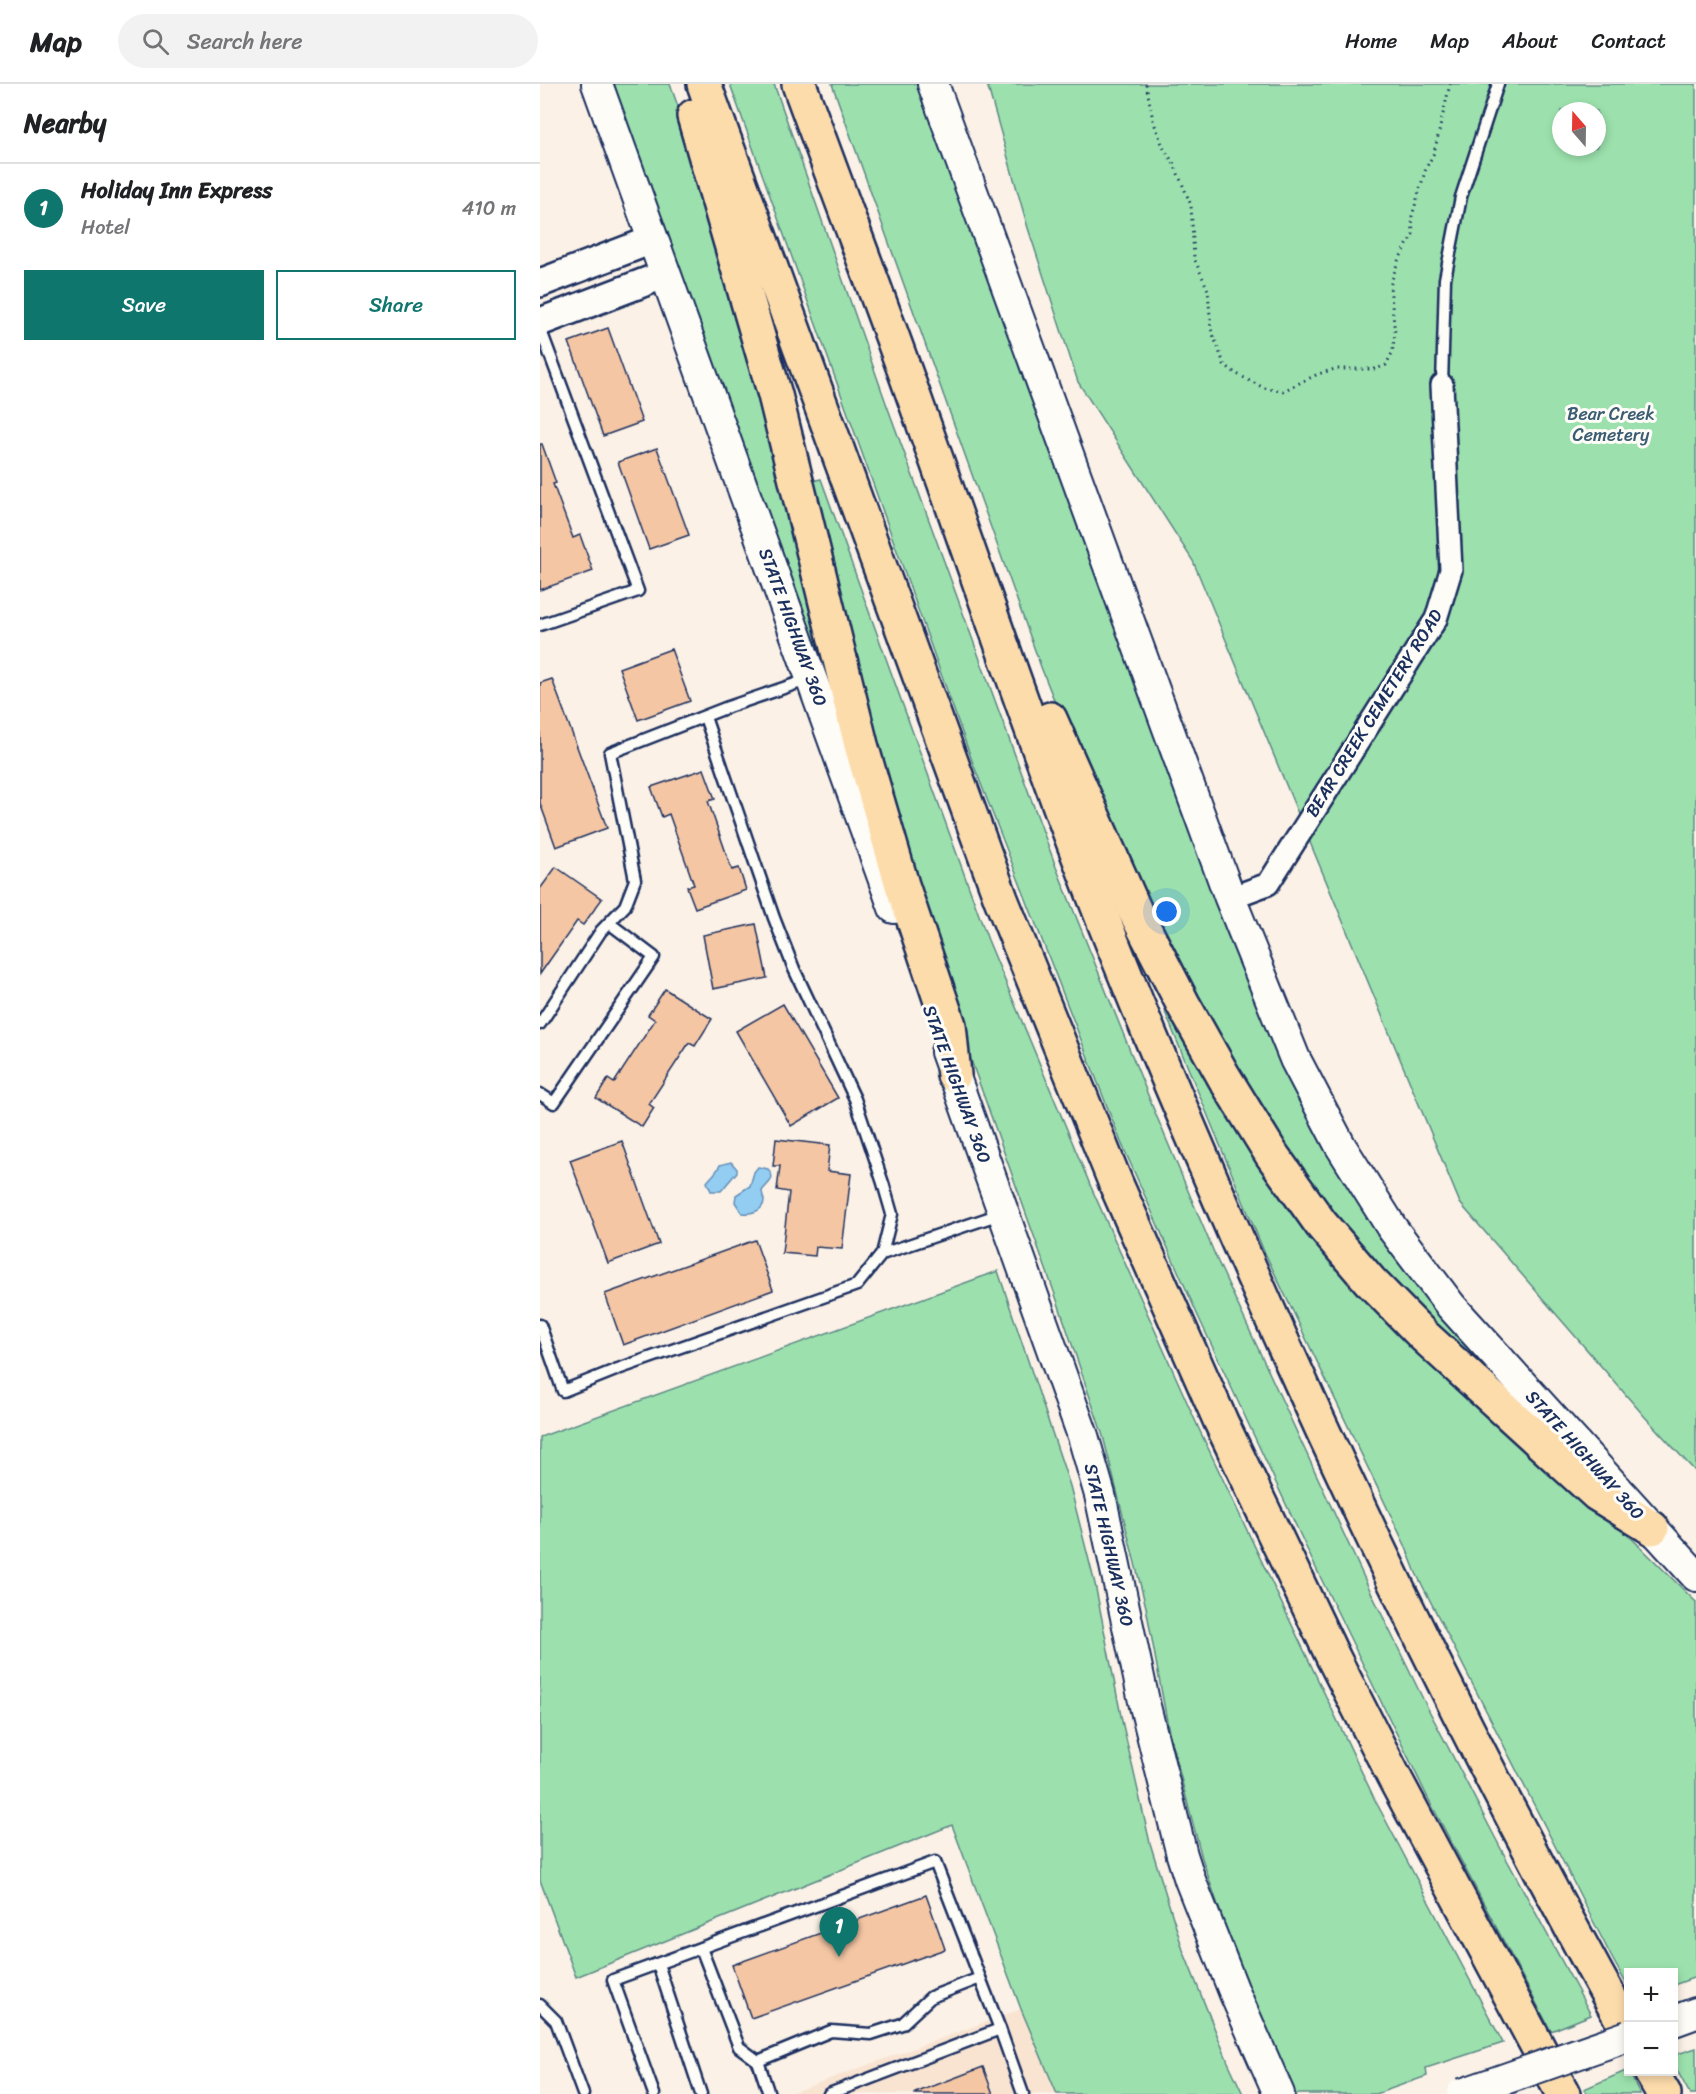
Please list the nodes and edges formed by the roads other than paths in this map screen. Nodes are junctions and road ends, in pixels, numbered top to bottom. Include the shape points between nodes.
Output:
1 (597, 84) edge
2 (682, 84) edge
3 (704, 84) edge
4 (799, 84) edge
5 (933, 84) edge
6 (1498, 84) edge
7 (652, 240) junction
8 (666, 274) junction
9 (540, 283) edge
10 (540, 322) edge
11 (540, 328) edge
12 (1442, 385) joint
13 (540, 625) edge
14 (1003, 652) junction
15 (811, 678) junction
16 (705, 717) junction
17 (1230, 898) junction
18 (609, 922) junction
19 (540, 1024) edge
20 (954, 1075) junction
21 (540, 1094) edge
22 (1003, 1213) junction
23 (882, 1254) junction
24 (540, 1325) edge
25 (1652, 1528) junction
26 (1696, 1576) edge
27 (701, 1948) junction
28 (658, 1964) junction
29 (980, 1978) junction
30 (540, 2005) edge
31 (1696, 2013) edge
32 (1678, 2020) edge
33 (1624, 2022) edge
34 (1000, 2029) junction
35 (1624, 2038) edge
36 (758, 2061) junction
37 (1654, 2076) edge
38 (583, 2094) edge
39 (654, 2094) edge
40 (701, 2094) edge
41 (769, 2094) edge
42 (829, 2094) edge
43 (1023, 2094) edge
44 (1279, 2094) edge
45 (1462, 2094) edge
46 (1563, 2094) edge
47 (1664, 2094) edge

1 - 7 main road, STATE HIGHWAY 360
2 - 20 highway via 775,395 861,745 949,1025
3 - 46 highway via 1001,899 1116,1184 1221,1422 1329,1648
4 - 14 highway via 924,423
5 - 17 main road, STATE HIGHWAY 360
6 - 12 lane via 1461,197 1445,279
7 - 8 main road, STATE HIGHWAY 360
7 - 9 street
8 - 10 street
8 - 15 main road, STATE HIGHWAY 360
11 - 13 lane via 639,591
12 - 17 street, BEAR CREEK CEMETERY ROAD via 1451,570 1436,619 1268,884
14 - 25 highway via 1042,701 1135,911 1183,1004 1272,1155 1321,1224 1370,1281 1492,1399 1597,1494
14 - 33 highway via 1143,1018 1303,1389 1468,1730
15 - 16 lane
15 - 20 main road, STATE HIGHWAY 360
16 - 18 lane via 610,753 635,880 625,906
16 - 23 lane via 774,918 855,1099 880,1173 892,1214
17 - 25 main road, STATE HIGHWAY 360 via 1295,1059 1340,1144 1392,1228 1451,1306
18 - 19 lane
18 - 21 lane via 654,957 554,1104
20 - 22 main road, STATE HIGHWAY 360
22 - 23 lane
22 - 44 main road, STATE HIGHWAY 360 via 1083,1436 1100,1496 1145,1706 1190,1880 1234,1994
23 - 24 lane via 857,1285 563,1391
25 - 26 main road, STATE HIGHWAY 360
27 - 28 lane
27 - 29 lane via 935,1862
27 - 36 lane via 739,2047
28 - 39 lane via 614,1980
28 - 40 lane
29 - 34 lane
29 - 36 lane via 931,1996 902,2024 871,2034 831,2031
30 - 38 lane via 556,2021
31 - 32 main road
34 - 42 lane
34 - 43 lane
35 - 45 main road, bridge
36 - 41 lane
37 - 47 highway

